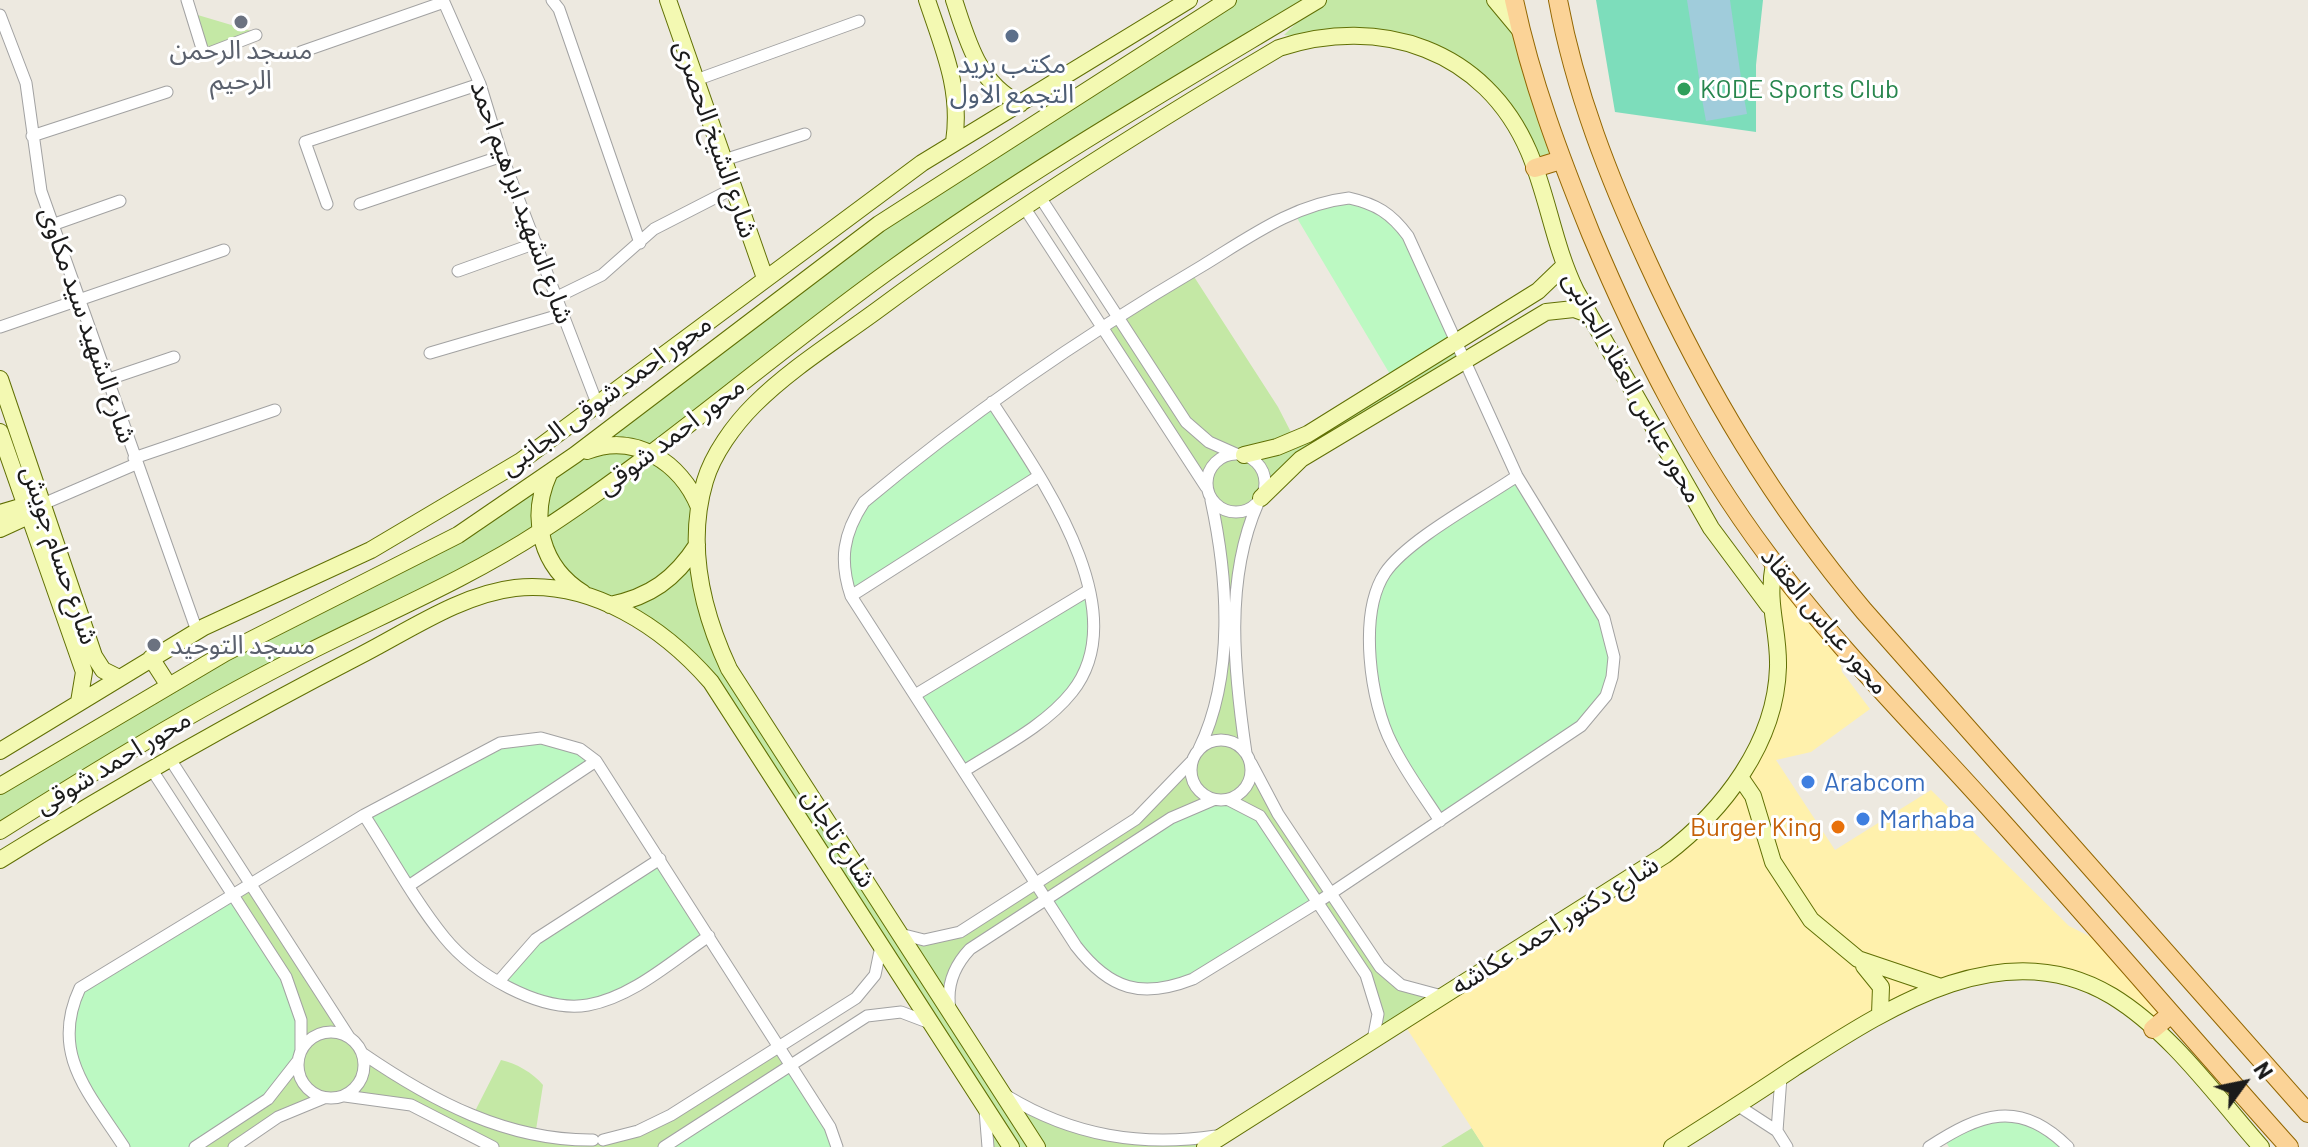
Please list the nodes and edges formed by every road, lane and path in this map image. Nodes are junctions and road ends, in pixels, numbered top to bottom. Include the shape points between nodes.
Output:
1 (187, 0) edge
2 (668, 0) edge
3 (1189, 0) edge
4 (1228, 0) edge
5 (1318, 0) edge
6 (1495, 0) edge
7 (1514, 0) edge
8 (1558, 0) edge
9 (444, 1) edge
10 (954, 2) edge
11 (557, 3) edge
12 (929, 6) edge
13 (0, 15) edge
14 (859, 21) dead end
15 (1520, 30) junction
16 (256, 35) dead end
17 (301, 52) dead end
18 (1066, 76) junction
19 (696, 80) junction
20 (480, 84) junction
21 (167, 92) dead end
22 (1078, 95) junction
23 (1148, 103) junction
24 (1020, 104) junction
25 (1160, 121) junction
26 (805, 134) dead end
27 (32, 136) junction
28 (954, 142) junction
29 (502, 156) junction
30 (724, 160) junction
31 (1561, 160) junction
32 (1535, 168) junction
33 (734, 188) junction
34 (1040, 197) junction
35 (120, 201) dead end
36 (327, 204) dead end
37 (360, 204) dead end
38 (1024, 207) junction
39 (52, 225) junction
40 (536, 243) junction
41 (640, 243) junction
42 (224, 250) dead end
43 (1564, 266) junction
44 (458, 271) dead end
45 (765, 278) junction
46 (557, 297) junction
47 (78, 301) junction
48 (563, 314) junction
49 (1588, 314) junction
50 (1117, 316) junction
51 (1101, 325) junction
52 (0, 327) edge
53 (1459, 340) junction
54 (430, 353) dead end
55 (174, 357) dead end
56 (1467, 360) junction
57 (0, 379) edge
58 (106, 380) junction
59 (992, 402) junction
60 (598, 406) junction
61 (275, 410) dead end
62 (0, 432) edge
63 (652, 453) junction
64 (1240, 454) junction
65 (575, 455) junction
66 (135, 461) junction
67 (549, 473) junction
68 (1039, 476) junction
69 (1517, 476) junction
70 (1206, 487) junction
71 (1211, 500) junction
72 (1260, 501) junction
73 (43, 504) junction
74 (700, 509) junction
75 (28, 511) junction
76 (0, 513) edge
77 (0, 529) edge
78 (540, 532) junction
79 (697, 544) junction
80 (1774, 563) junction
81 (1089, 590) junction
82 (851, 596) junction
83 (591, 598) junction
84 (610, 605) junction
85 (1769, 606) junction
86 (197, 631) junction
87 (151, 658) junction
88 (117, 677) junction
89 (169, 686) junction
90 (915, 695) junction
91 (748, 698) junction
92 (79, 702) junction
93 (730, 710) junction
94 (1199, 749) junction
95 (0, 751) edge
96 (1248, 758) junction
97 (170, 759) junction
98 (596, 761) junction
99 (1191, 762) junction
100 (152, 770) junction
101 (964, 771) junction
102 (1740, 777) junction
103 (0, 786) edge
104 (1213, 800) junction
105 (1229, 800) junction
106 (364, 815) junction
107 (1440, 821) junction
108 (0, 831) edge
109 (660, 859) junction
110 (0, 860) edge
111 (1036, 883) junction
112 (250, 885) junction
113 (410, 885) junction
114 (1331, 894) junction
115 (232, 895) junction
116 (1046, 899) junction
117 (1318, 902) junction
118 (900, 934) junction
119 (709, 936) junction
120 (881, 945) junction
121 (1858, 959) junction
122 (500, 980) junction
123 (1941, 987) junction
124 (1442, 996) junction
125 (951, 1013) junction
126 (1880, 1014) junction
127 (2171, 1014) junction
128 (932, 1024) junction
129 (2153, 1029) junction
130 (349, 1037) junction
131 (1373, 1040) junction
132 (779, 1046) junction
133 (362, 1053) junction
134 (300, 1054) junction
135 (791, 1065) junction
136 (986, 1067) junction
137 (1781, 1077) junction
138 (967, 1079) junction
139 (1003, 1094) junction
140 (344, 1096) junction
141 (327, 1098) junction
142 (984, 1105) junction
143 (1737, 1105) junction
144 (2308, 1113) edge
145 (1777, 1131) junction
146 (1225, 1135) junction
147 (598, 1140) junction
148 (1946, 1142) edge
149 (124, 1147) edge
150 (195, 1147) edge
151 (234, 1147) edge
152 (493, 1147) edge
153 (579, 1147) edge
154 (620, 1147) edge
155 (664, 1147) edge
156 (837, 1147) edge
157 (988, 1147) edge
158 (1011, 1147) edge
159 (1037, 1147) edge
160 (1205, 1147) edge
161 (1672, 1147) edge
162 (1787, 1147) edge
163 (1929, 1147) edge
164 (2068, 1147) edge
165 (2261, 1147) edge
166 (2289, 1147) edge

1 - 16 street via 204,55
2 - 19 street, شارع الشيخ الحصرى
3 - 18 street, محور احمد شوقى الجانبى
4 - 22 street, محور احمد شوقى
5 - 23 street, محور احمد شوقى
6 - 15 street
7 - 15 main road, محور عباس العقاد
8 - 144 main road, محور عباس العقاد via 1577,85 1623,210 1689,352 1770,490 1864,611
9 - 17 street
9 - 20 street, شارع الشهيد ابراهيم احمد
10 - 12 street
10 - 24 street via 988,82
11 - 41 street
12 - 28 street via 953,78
13 - 27 street, شارع الشهيد سيد مكاوى via 26,83
14 - 19 street
15 - 31 main road, محور عباس العقاد
18 - 22 street
18 - 24 street, محور احمد شوقى الجانبى
19 - 30 street, شارع الشيخ الحصرى
20 - 29 street, شارع الشهيد ابراهيم احمد
20 - 36 street via 305,142
21 - 27 street
22 - 65 street, محور احمد شوقى via 879,224
23 - 25 street
23 - 63 street, محور احمد شوقى via 890,270
24 - 28 street, محور احمد شوقى الجانبى
25 - 32 street, محور عباس العقاد الجانبى via 1279,48 1315,36 1353,33 1432,51 1470,75 1502,105
25 - 34 street
26 - 30 street
27 - 39 street, شارع الشهيد سيد مكاوى
28 - 45 street, محور احمد شوقى الجانبى
29 - 37 street
29 - 40 street, شارع الشهيد ابراهيم احمد
30 - 33 street, شارع الشيخ الحصرى
31 - 32 main road
31 - 80 main road, محور عباس العقاد via 1655,377 1695,449
32 - 43 street, محور عباس العقاد الجانبى
33 - 41 street via 654,229
33 - 45 street, شارع الشيخ الحصرى
34 - 38 street
34 - 50 street
35 - 39 street
38 - 51 street
38 - 74 street via 803,365 753,407 717,454
39 - 47 street, شارع الشهيد سيد مكاوى
40 - 44 street
40 - 46 street, شارع الشهيد ابراهيم احمد
41 - 46 street via 602,275
42 - 47 street
43 - 49 street, محور عباس العقاد الجانبى
43 - 53 street via 1538,291
45 - 60 street, محور احمد شوقى الجانبى
46 - 48 street, شارع الشهيد ابراهيم احمد
47 - 52 street
47 - 58 street, شارع الشهيد سيد مكاوى
48 - 54 street
48 - 60 street, شارع الشهيد ابراهيم احمد
49 - 56 street via 1574,309 1546,312
49 - 85 street, محور عباس العقاد الجانبى via 1711,528
50 - 51 street
50 - 53 street via 1281,219 1325,200 1349,198 1373,203 1401,226
50 - 64 street via 1186,422 1209,442
51 - 59 street
51 - 70 street
53 - 56 street
53 - 64 street via 1308,434
55 - 58 street
56 - 69 street
56 - 72 street via 1301,459
57 - 73 street, شارع حسام جويش
58 - 66 street, شارع الشهيد سيد مكاوى
59 - 68 street
59 - 82 street via 864,502 843,547 843,572
60 - 86 street, محور احمد شوقى الجانبى via 521,461 371,550
61 - 66 street
62 - 75 street, شارع حسام جويش
63 - 65 street via 613,445
63 - 74 street via 682,476
63 - 78 street, محور احمد شوقى
64 - 70 street via 1217,460
64 - 72 street via 1260,467 1265,478
65 - 67 street, محور احمد شوقى
66 - 73 street
66 - 86 street, شارع الشهيد سيد مكاوى
67 - 78 street via 539,501
67 - 89 street, محور احمد شوقى via 458,535
68 - 81 street via 1067,524
68 - 82 street
69 - 107 street via 1403,554 1374,594 1371,661 1382,716 1391,743
69 - 107 street via 1604,618 1611,637 1612,677 1606,696 1581,726
70 - 71 street
71 - 72 street via 1229,512 1249,510
71 - 94 street via 1222,577 1223,671
72 - 96 street via 1236,577 1238,694
73 - 75 street
73 - 88 street, شارع حسام جويش via 97,663
74 - 79 street, شارع تاجان
75 - 76 street
75 - 77 street
75 - 92 street, شارع حسام جويش via 84,672
78 - 83 street via 557,571
78 - 108 street, محور احمد شوقى via 230,693
79 - 84 street via 670,579 652,592
79 - 91 street, شارع تاجان via 703,598 715,640
80 - 85 street, شارع دكتور احمد عكاشه
80 - 127 main road, محور عباس العقاد via 1837,641
81 - 90 street
81 - 101 street via 1091,642 1074,689 1056,710
82 - 90 street
83 - 84 street, شارع تاجان
83 - 97 street, شارع تاجان via 516,588 465,603
84 - 93 street, شارع تاجان via 674,643
85 - 102 street, شارع دكتور احمد عكاشه via 1777,682 1763,730
86 - 87 street, محور احمد شوقى الجانبى
87 - 88 street, محور احمد شوقى الجانبى
87 - 89 street
88 - 92 street, محور احمد شوقى الجانبى
89 - 103 street, محور احمد شوقى
90 - 101 street
91 - 93 street
91 - 118 street, شارع تاجان
92 - 95 street, محور احمد شوقى الجانبى
93 - 120 street, شارع تاجان
94 - 96 street via 1223,739
94 - 99 street
96 - 105 street via 1247,786
96 - 114 street
97 - 100 street
97 - 112 street
98 - 106 street via 561,741 520,738 491,747
98 - 109 street
98 - 113 street
99 - 104 street via 1197,790
99 - 111 street via 1136,819
100 - 110 street
100 - 115 street
101 - 111 street
102 - 121 street via 1753,796 1764,841 1784,883 1811,920
102 - 124 street, شارع دكتور احمد عكاشه via 1698,830 1665,855
104 - 105 street
104 - 116 street via 1171,818
105 - 117 street via 1260,816
106 - 112 street
106 - 113 street
107 - 114 street
109 - 119 street
109 - 122 street via 536,939
111 - 116 street
111 - 118 street via 948,937 924,940
112 - 115 street
112 - 130 street
113 - 122 street via 445,938
114 - 117 street
114 - 124 street via 1390,977 1414,991
115 - 134 street via 293,990 301,1020
115 - 149 street via 95,976 72,1004 70,1058
116 - 117 street via 1093,968 1115,983 1141,990 1168,989 1193,979
116 - 125 street via 960,959 949,985
117 - 131 street via 1372,988 1378,1014
118 - 125 street, شارع تاجان
119 - 122 street via 628,991 589,1005 546,1002
119 - 132 street
120 - 128 street, شارع تاجان
120 - 132 street via 867,988
121 - 123 street
121 - 126 street via 1881,987
123 - 126 street
123 - 129 street via 2001,972 2041,971 2112,996
124 - 131 street, شارع دكتور احمد عكاشه
125 - 136 street, شارع تاجان
126 - 137 street
127 - 129 main road
127 - 166 main road, محور عباس العقاد
128 - 135 street via 901,1012 867,1016
128 - 138 street, شارع تاجان
129 - 165 street
130 - 133 street
130 - 134 street via 317,1035
131 - 146 street, شارع دكتور احمد عكاشه
132 - 135 street
132 - 147 street via 655,1124
133 - 140 street via 364,1073
133 - 147 street via 488,1123 539,1137
134 - 141 street via 301,1079
134 - 150 street via 268,1099
135 - 155 street
135 - 156 street
136 - 138 street
136 - 139 street, شارع تاجان
137 - 143 street
137 - 145 street
138 - 142 street, شارع تاجان
139 - 146 street via 1062,1125 1126,1141
139 - 159 street, شارع تاجان
140 - 141 street
140 - 152 street via 411,1105
141 - 151 street via 278,1117
142 - 157 street
142 - 158 street, شارع تاجان
143 - 145 street
143 - 161 street
145 - 162 street
146 - 160 street, شارع دكتور احمد عكاشه
147 - 153 street
147 - 154 street
148 - 163 street
148 - 164 street via 1980,1118 1999,1115 2036,1123

